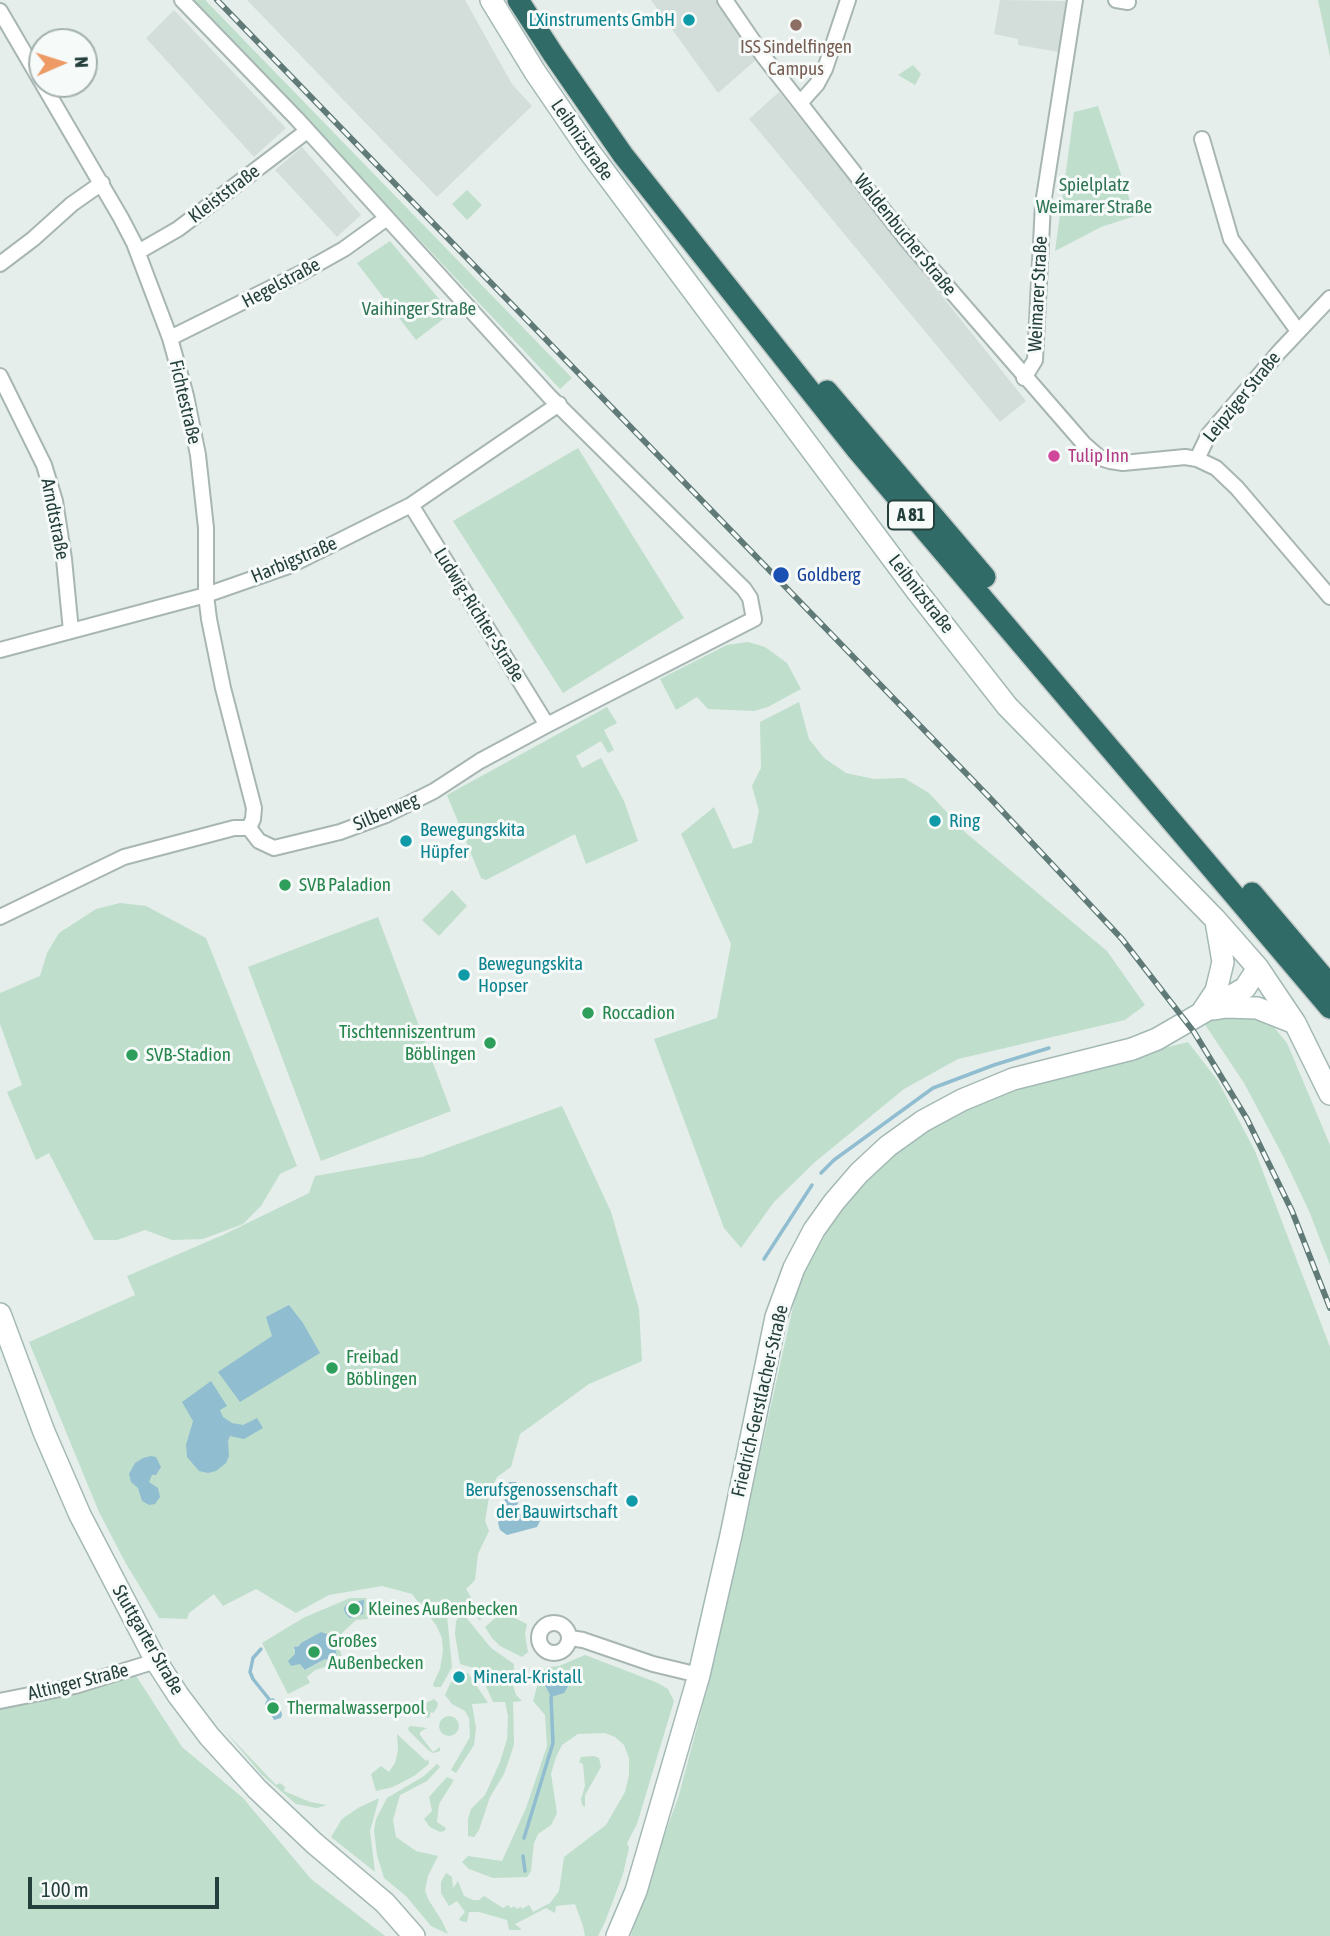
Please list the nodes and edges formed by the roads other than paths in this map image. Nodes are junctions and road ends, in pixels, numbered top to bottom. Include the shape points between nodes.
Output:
1 (182, 0) edge
2 (491, 0) edge
3 (519, 0) edge
4 (534, 0) edge
5 (724, 0) edge
6 (848, 0) edge
7 (1075, 0) edge
8 (0, 10) edge
9 (800, 103) junction
10 (307, 131) junction
11 (1202, 139) dead end
12 (102, 183) junction
13 (387, 218) junction
14 (138, 252) junction
15 (0, 264) edge
16 (1330, 298) edge
17 (1298, 331) junction
18 (170, 338) junction
19 (0, 376) edge
20 (1024, 378) junction
21 (559, 404) junction
22 (1100, 458) joint
23 (1197, 459) junction
24 (411, 505) junction
25 (205, 595) junction
26 (1330, 597) edge
27 (71, 631) junction
28 (0, 650) edge
29 (547, 725) junction
30 (249, 828) junction
31 (0, 917) edge
32 (1215, 919) junction
33 (1258, 968) junction
34 (1330, 985) edge
35 (1216, 991) junction
36 (1330, 1008) edge
37 (1202, 1012) junction
38 (1295, 1023) junction
39 (1330, 1094) edge
40 (0, 1314) edge
41 (570, 1638) dead end
42 (156, 1661) junction
43 (699, 1675) junction
44 (0, 1700) edge
45 (414, 1936) edge
46 (617, 1936) edge

1 - 10 street
2 - 32 street, Leibnizstraße via 535,72 646,229 1007,706
3 - 36 highway, A 81 via 640,177 848,440
4 - 34 highway, A 81 via 578,68 767,317
5 - 9 street, Waldenbucher Straße
6 - 9 street via 825,69
7 - 20 street, Weimarer Straße via 1043,204 1035,360
8 - 12 street, Fichtestraße
9 - 20 street, Waldenbucher Straße via 906,239
10 - 13 street
10 - 14 street, Kleiststraße via 178,229
11 - 17 street via 1231,239
12 - 14 street, Fichtestraße
12 - 15 street
13 - 18 street, Hegelstraße via 303,272
13 - 21 street
14 - 18 street, Fichtestraße
16 - 17 street, Leipziger Straße
17 - 23 street, Leipziger Straße via 1209,434
18 - 25 street, Fichtestraße via 201,476
19 - 27 street, Arndtstraße via 44,465 55,501
20 - 22 street, Waldenbucher Straße
21 - 24 street, Harbigstraße
21 - 29 street, Silberweg via 744,589 754,619
22 - 23 street, Leipziger Straße via 1123,463
23 - 26 street via 1230,480
24 - 25 street, Harbigstraße via 289,566
24 - 29 street, Ludwig-Richter-Straße
25 - 27 street, Harbigstraße
25 - 30 street, Fichtestraße via 254,808
27 - 28 street, Harbigstraße
29 - 30 street, Silberweg via 434,791 340,832 274,848 258,841
30 - 31 street via 124,857
32 - 33 street, Leibnizstraße
32 - 35 street, Friedrich-Gerstlacher-Straße via 1223,962
33 - 35 street, Friedrich-Gerstlacher-Straße via 1235,976
33 - 37 street, Friedrich-Gerstlacher-Straße via 1245,988
33 - 38 street, Leibnizstraße
35 - 37 street, Friedrich-Gerstlacher-Straße
37 - 38 street, Friedrich-Gerstlacher-Straße via 1257,1008
37 - 43 street, Friedrich-Gerstlacher-Straße via 1132,1049 1013,1079 962,1100 888,1146 834,1202 794,1268 776,1317
38 - 39 street, Leibnizstraße
40 - 42 street, Stuttgarter Straße via 80,1515
41 - 43 street
42 - 44 street, Altinger Straße via 75,1686
42 - 45 street, Stuttgarter Straße via 209,1736 257,1789 385,1903
43 - 46 street, Friedrich-Gerstlacher-Straße via 636,1891

